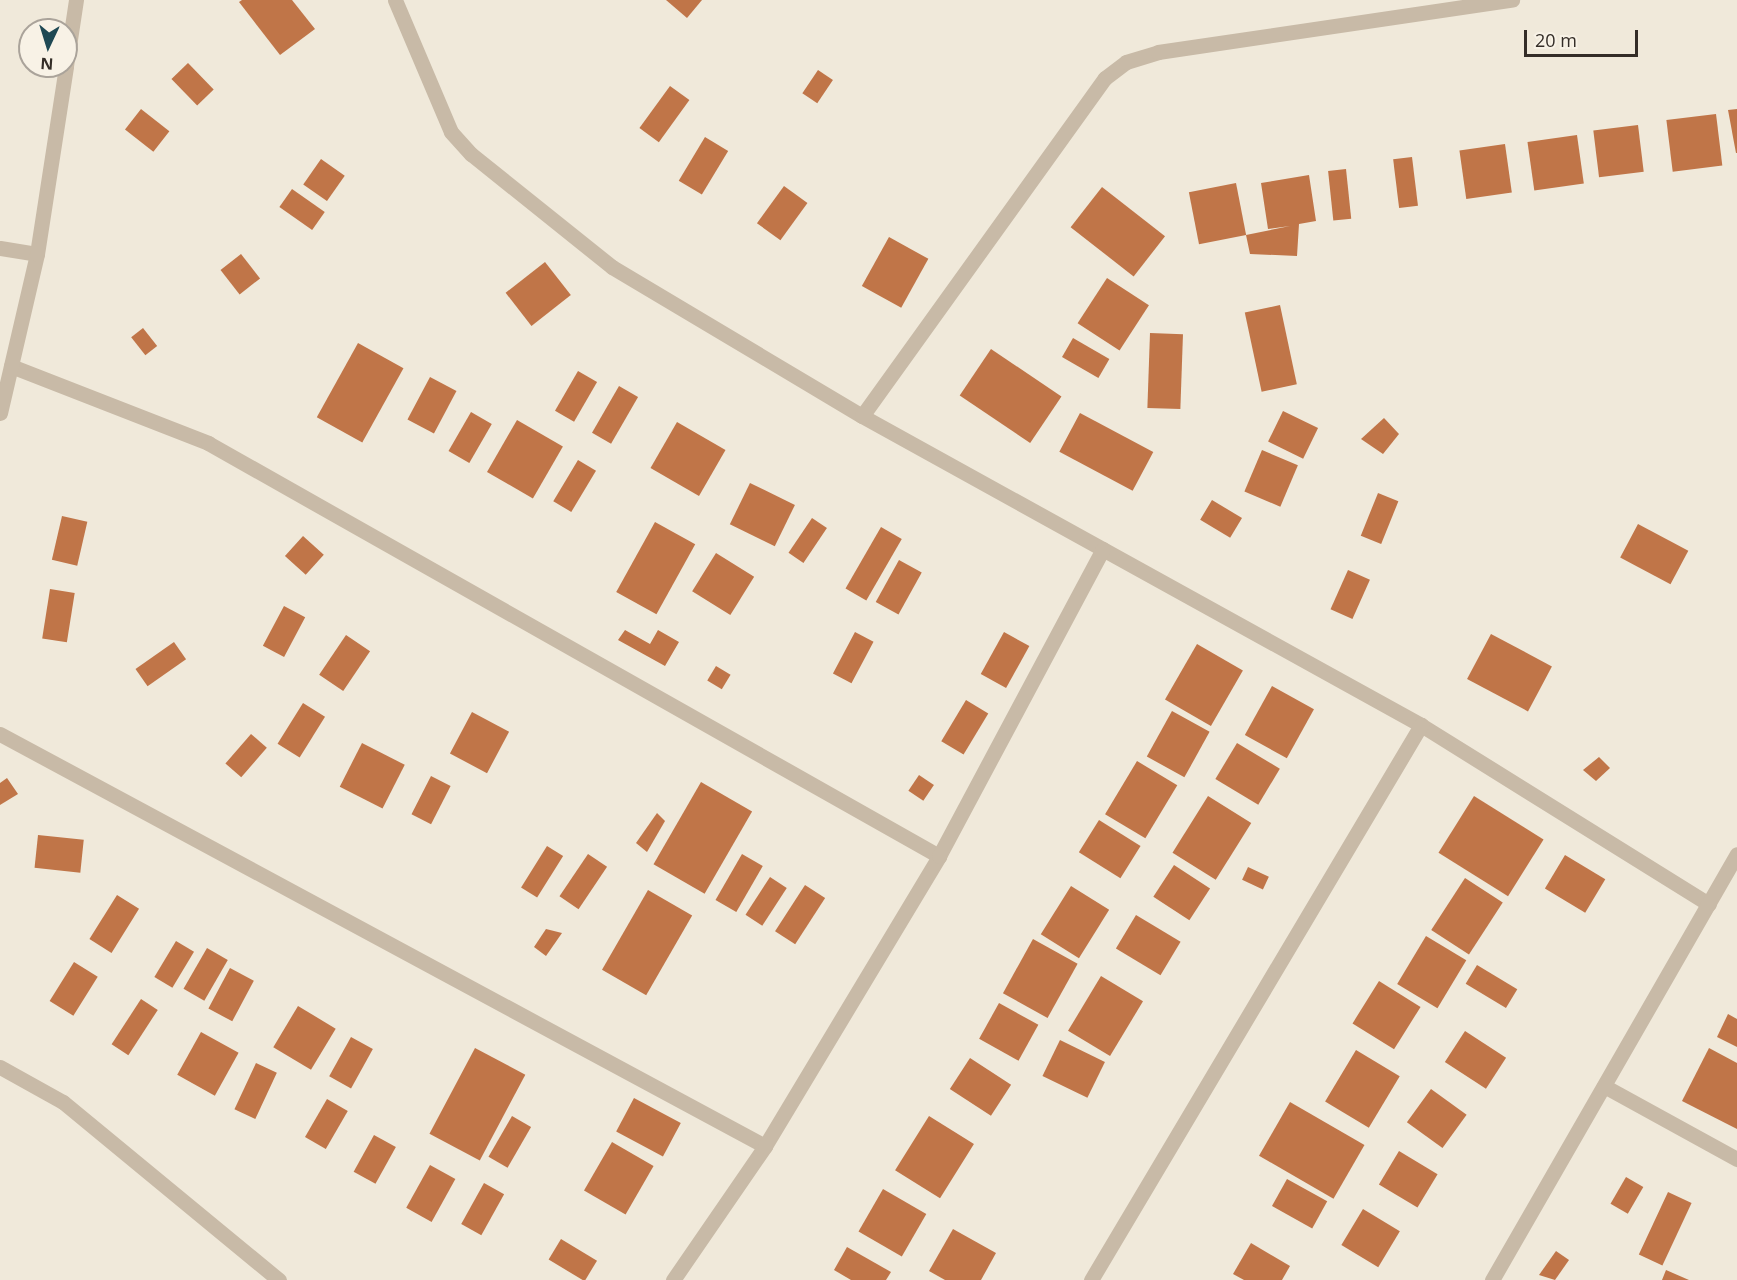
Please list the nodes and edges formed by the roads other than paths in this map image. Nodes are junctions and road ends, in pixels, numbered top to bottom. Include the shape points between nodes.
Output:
1 (76, 0) edge
2 (395, 0) edge
3 (1512, 0) edge
4 (73, 18) edge
5 (64, 78) edge
6 (0, 248) edge
7 (37, 254) junction
8 (11, 366) junction
9 (0, 413) edge
10 (862, 416) junction
11 (1103, 549) junction
12 (1421, 725) junction
13 (0, 734) edge
14 (1737, 854) edge
15 (939, 856) junction
16 (1709, 904) junction
17 (0, 1067) edge
18 (1604, 1086) junction
19 (765, 1146) junction
20 (1737, 1159) edge
21 (279, 1280) edge
22 (673, 1280) edge
23 (1091, 1280) edge
24 (1492, 1280) edge

1 - 4 street
2 - 10 street via 450,132 471,154 612,267
3 - 10 street via 1158,52 1126,62 1105,78
5 - 7 street
6 - 7 street
7 - 8 street
8 - 9 street
8 - 15 street via 208,442
10 - 11 street
11 - 12 street
11 - 15 street
12 - 16 street
12 - 23 street
13 - 19 street
14 - 16 street
15 - 19 street
16 - 18 street
17 - 21 street via 63,1102
18 - 20 street
18 - 24 street
19 - 22 street

